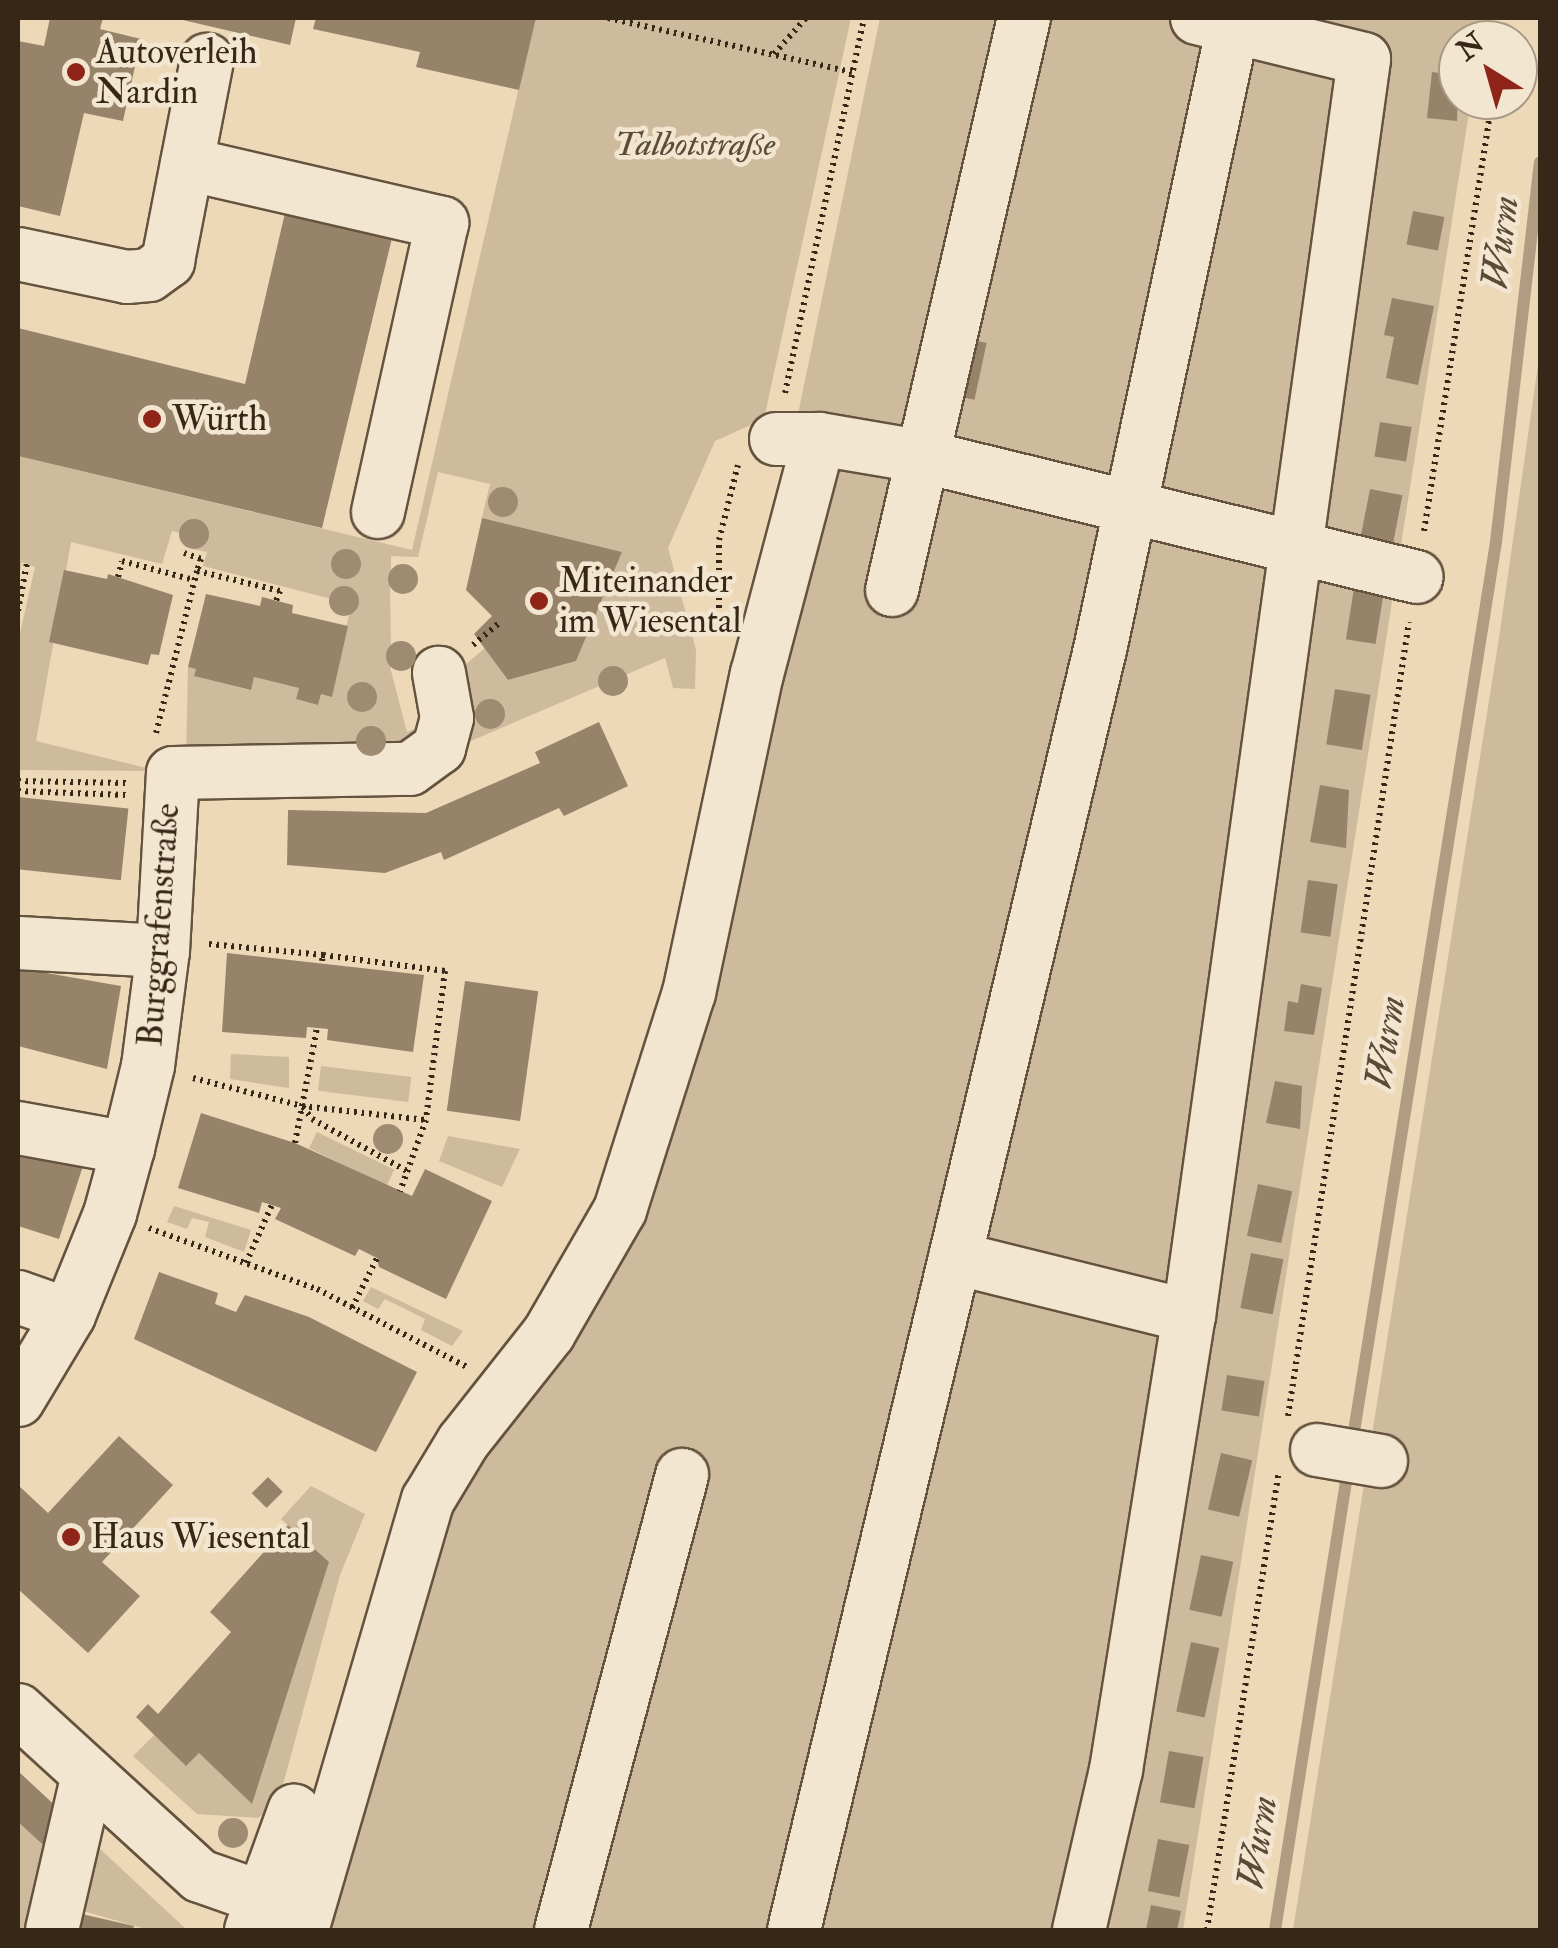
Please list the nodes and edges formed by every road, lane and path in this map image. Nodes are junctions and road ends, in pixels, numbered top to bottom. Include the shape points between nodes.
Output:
1 (608, 18) edge
2 (806, 18) edge
3 (864, 18) edge
4 (1024, 18) edge
5 (1215, 22) edge
6 (773, 54) junction
7 (207, 60) dead end
8 (852, 72) junction
9 (1489, 120) edge
10 (187, 164) junction
11 (18, 254) edge
12 (797, 439) junction
13 (925, 457) junction
14 (378, 512) dead end
15 (1129, 512) junction
16 (1290, 551) junction
17 (184, 554) dead end
18 (27, 563) dead end
19 (197, 571) junction
20 (118, 576) dead end
21 (1416, 578) junction
22 (194, 580) junction
23 (892, 590) dead end
24 (276, 601) dead end
25 (18, 611) edge
26 (719, 648) dead end
27 (439, 673) dead end
28 (18, 781) edge
29 (155, 784) junction
30 (18, 791) edge
31 (18, 943) edge
32 (163, 945) junction
33 (317, 1028) dead end
34 (148, 1066) junction
35 (302, 1106) junction
36 (426, 1120) junction
37 (18, 1128) edge
38 (295, 1143) dead end
39 (128, 1148) junction
40 (407, 1171) junction
41 (400, 1191) dead end
42 (272, 1205) dead end
43 (110, 1214) junction
44 (378, 1258) dead end
45 (955, 1258) junction
46 (246, 1263) junction
47 (18, 1296) edge
48 (352, 1308) junction
49 (68, 1315) junction
50 (1189, 1316) junction
51 (484, 1355) dead end
52 (473, 1371) junction
53 (464, 1387) dead end
54 (18, 1400) edge
55 (1295, 1445) junction
56 (1381, 1461) dead end
57 (682, 1476) dead end
58 (18, 1710) edge
59 (88, 1774) junction
60 (294, 1811) dead end
61 (255, 1914) edge
62 (52, 1930) edge
63 (302, 1930) edge
64 (561, 1930) edge
65 (794, 1930) edge
66 (1079, 1930) edge
67 (1207, 1930) edge

1 - 6 path
2 - 6 path
3 - 8 path
4 - 13 street
5 - 15 street
5 - 16 street via 1364,59
6 - 8 path
7 - 10 street
8 - 12 path
9 - 21 path
10 - 11 street via 168,261 150,276
10 - 14 street via 442,223
12 - 13 street
12 - 26 path via 738,465 718,540
12 - 63 street via 757,674 689,993 626,1192 580,1284 428,1500 410,1542
13 - 15 street
13 - 23 street
15 - 16 street
15 - 45 street
16 - 21 street
16 - 50 street
17 - 19 path via 201,559
18 - 25 path
19 - 22 path
19 - 24 path via 280,591
20 - 22 path via 122,561
21 - 55 path
22 - 29 path via 154,730
27 - 29 street, Burggrafenstraße via 446,718 439,748 410,769
28 - 29 path
29 - 30 path
29 - 32 street, Burggrafenstraße
31 - 32 street
32 - 34 street, Burggrafenstraße
32 - 36 path via 445,970
33 - 35 path
34 - 35 path
34 - 39 street, Burggrafenstraße
35 - 36 path
35 - 38 path
35 - 40 path via 312,1119
36 - 40 path
37 - 39 street
39 - 43 street, Burggrafenstraße
40 - 41 path
42 - 46 path
43 - 46 path
43 - 49 street, Burggrafenstraße
44 - 48 path
45 - 50 street
45 - 65 street
46 - 48 path
47 - 49 street
48 - 52 path
49 - 54 street, Burggrafenstraße
50 - 66 street via 1116,1770
51 - 52 path
52 - 53 path
55 - 56 street
55 - 67 path
57 - 64 street
58 - 59 street
59 - 61 street via 200,1876
59 - 62 street
60 - 61 street

